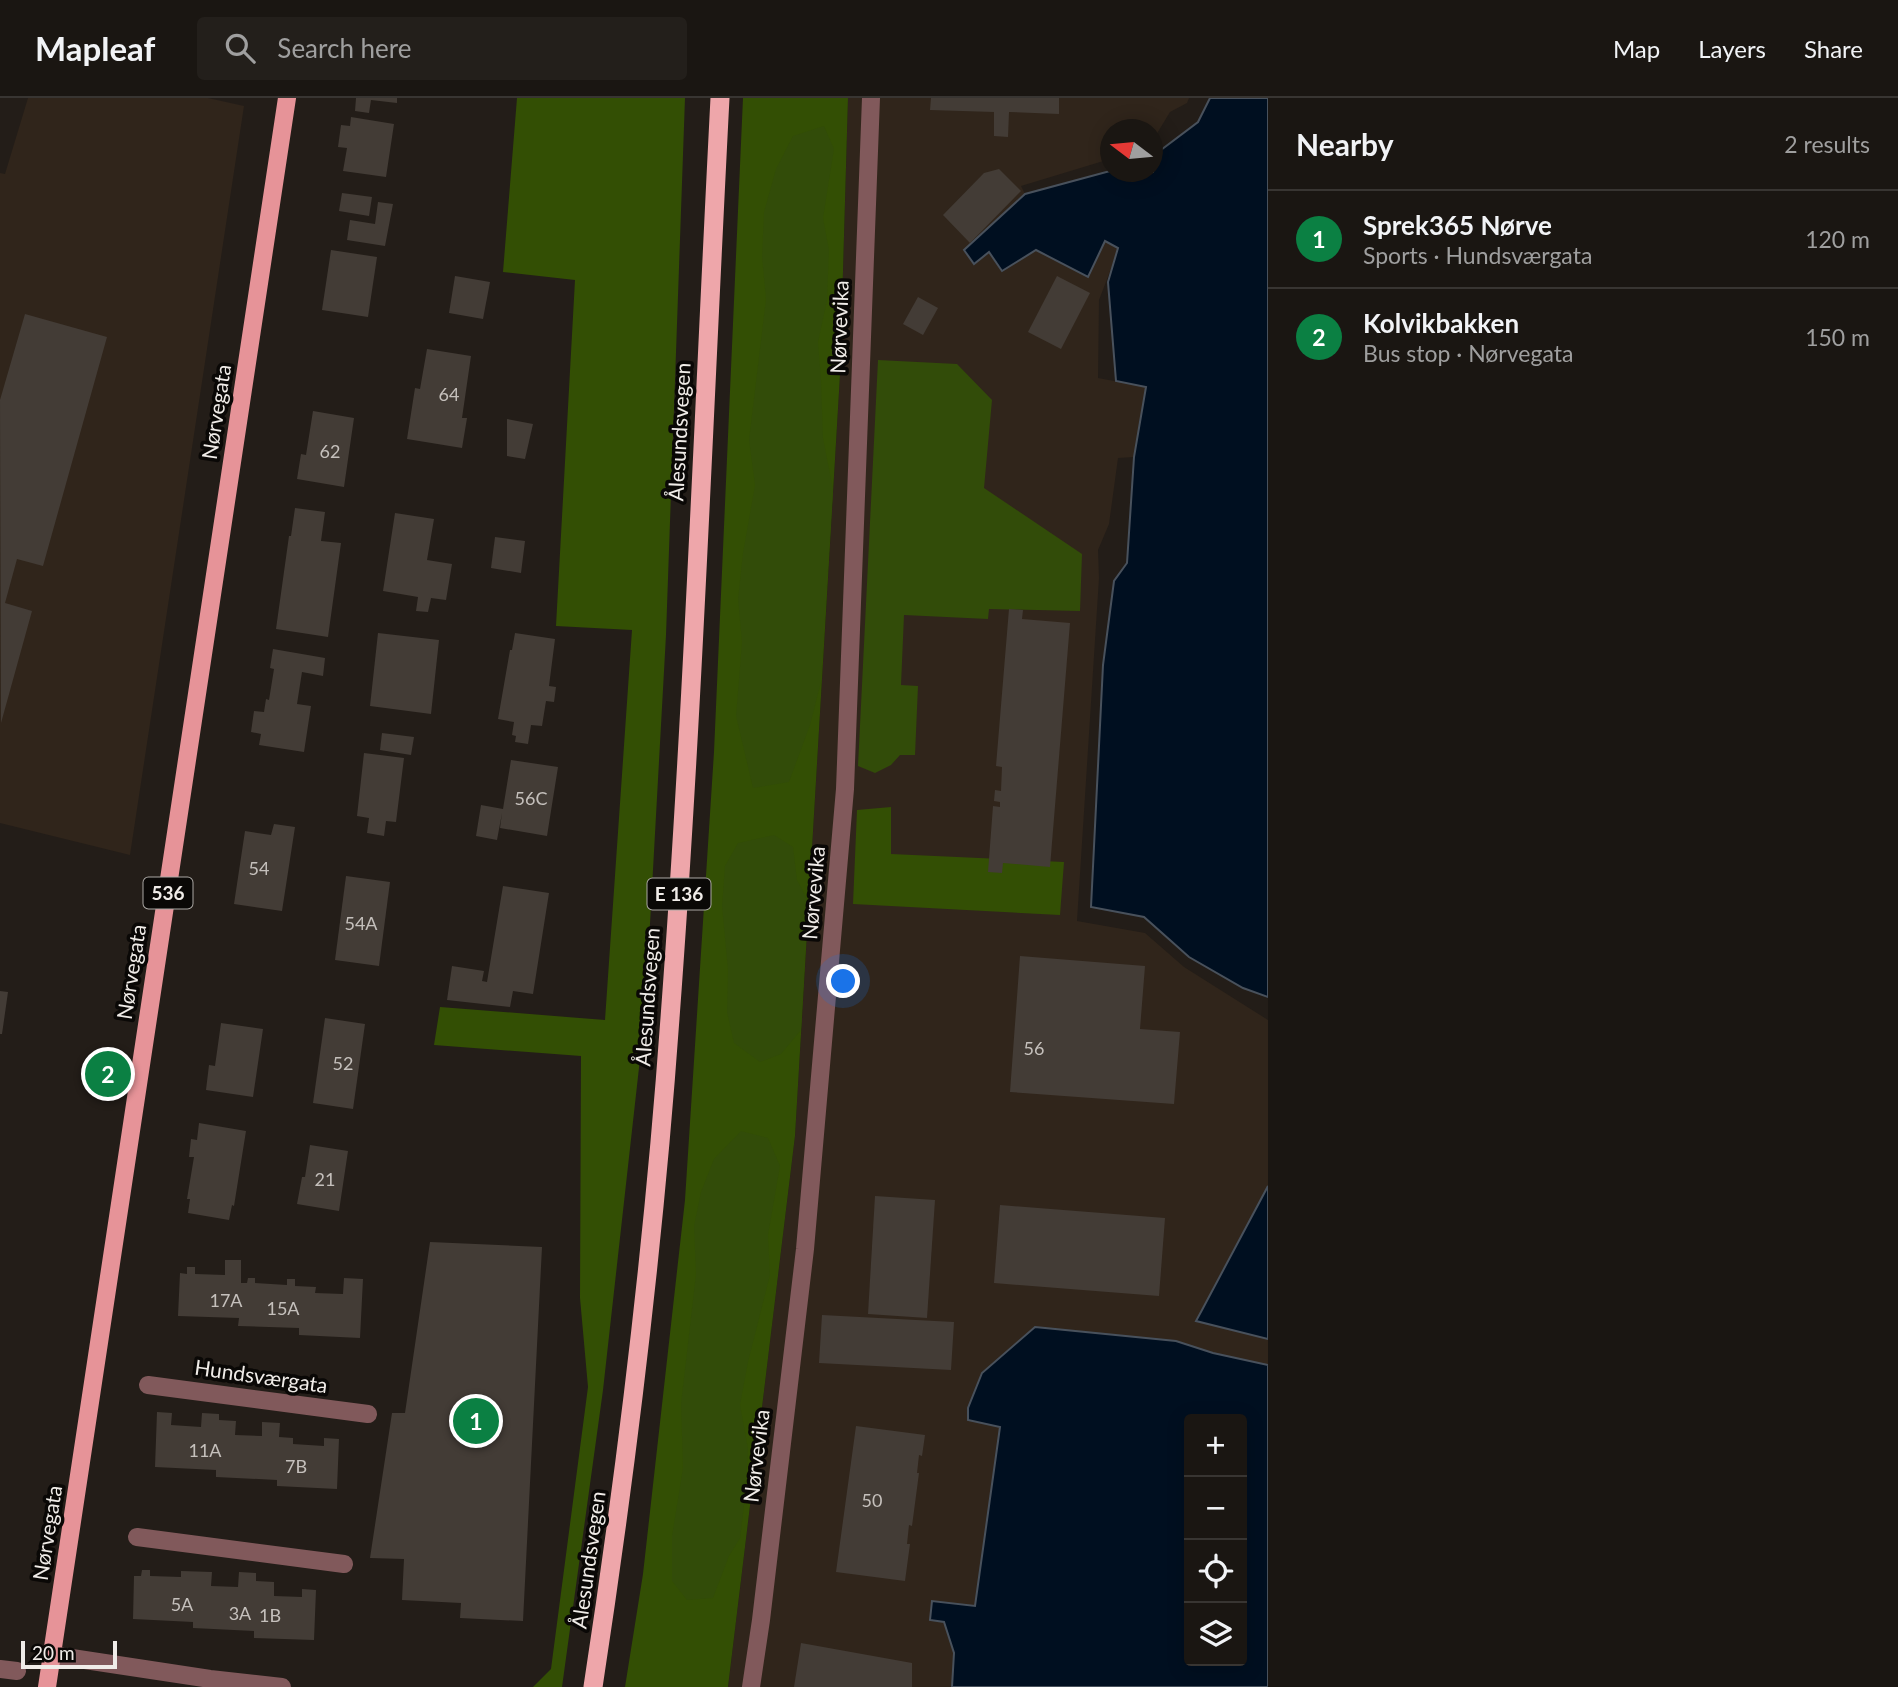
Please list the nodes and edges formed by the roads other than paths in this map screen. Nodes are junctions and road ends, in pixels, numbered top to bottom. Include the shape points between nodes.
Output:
1 (287, 98) edge
2 (720, 98) edge
3 (871, 98) edge
4 (148, 1385) dead end
5 (368, 1414) dead end
6 (137, 1536) dead end
7 (345, 1564) dead end
8 (52, 1655) junction
9 (47, 1687) edge
10 (282, 1687) edge
11 (593, 1687) edge
12 (751, 1687) edge

1 - 8 main road, Nørvegata / 536
2 - 11 highway, Ålesundsvegen / E 136 via 670,1021 630,1429
3 - 12 street, Nørvevika via 845,789 805,1249
4 - 5 street, Hundsværgata
6 - 7 street
8 - 9 main road, Nørvegata / 536
8 - 10 street

